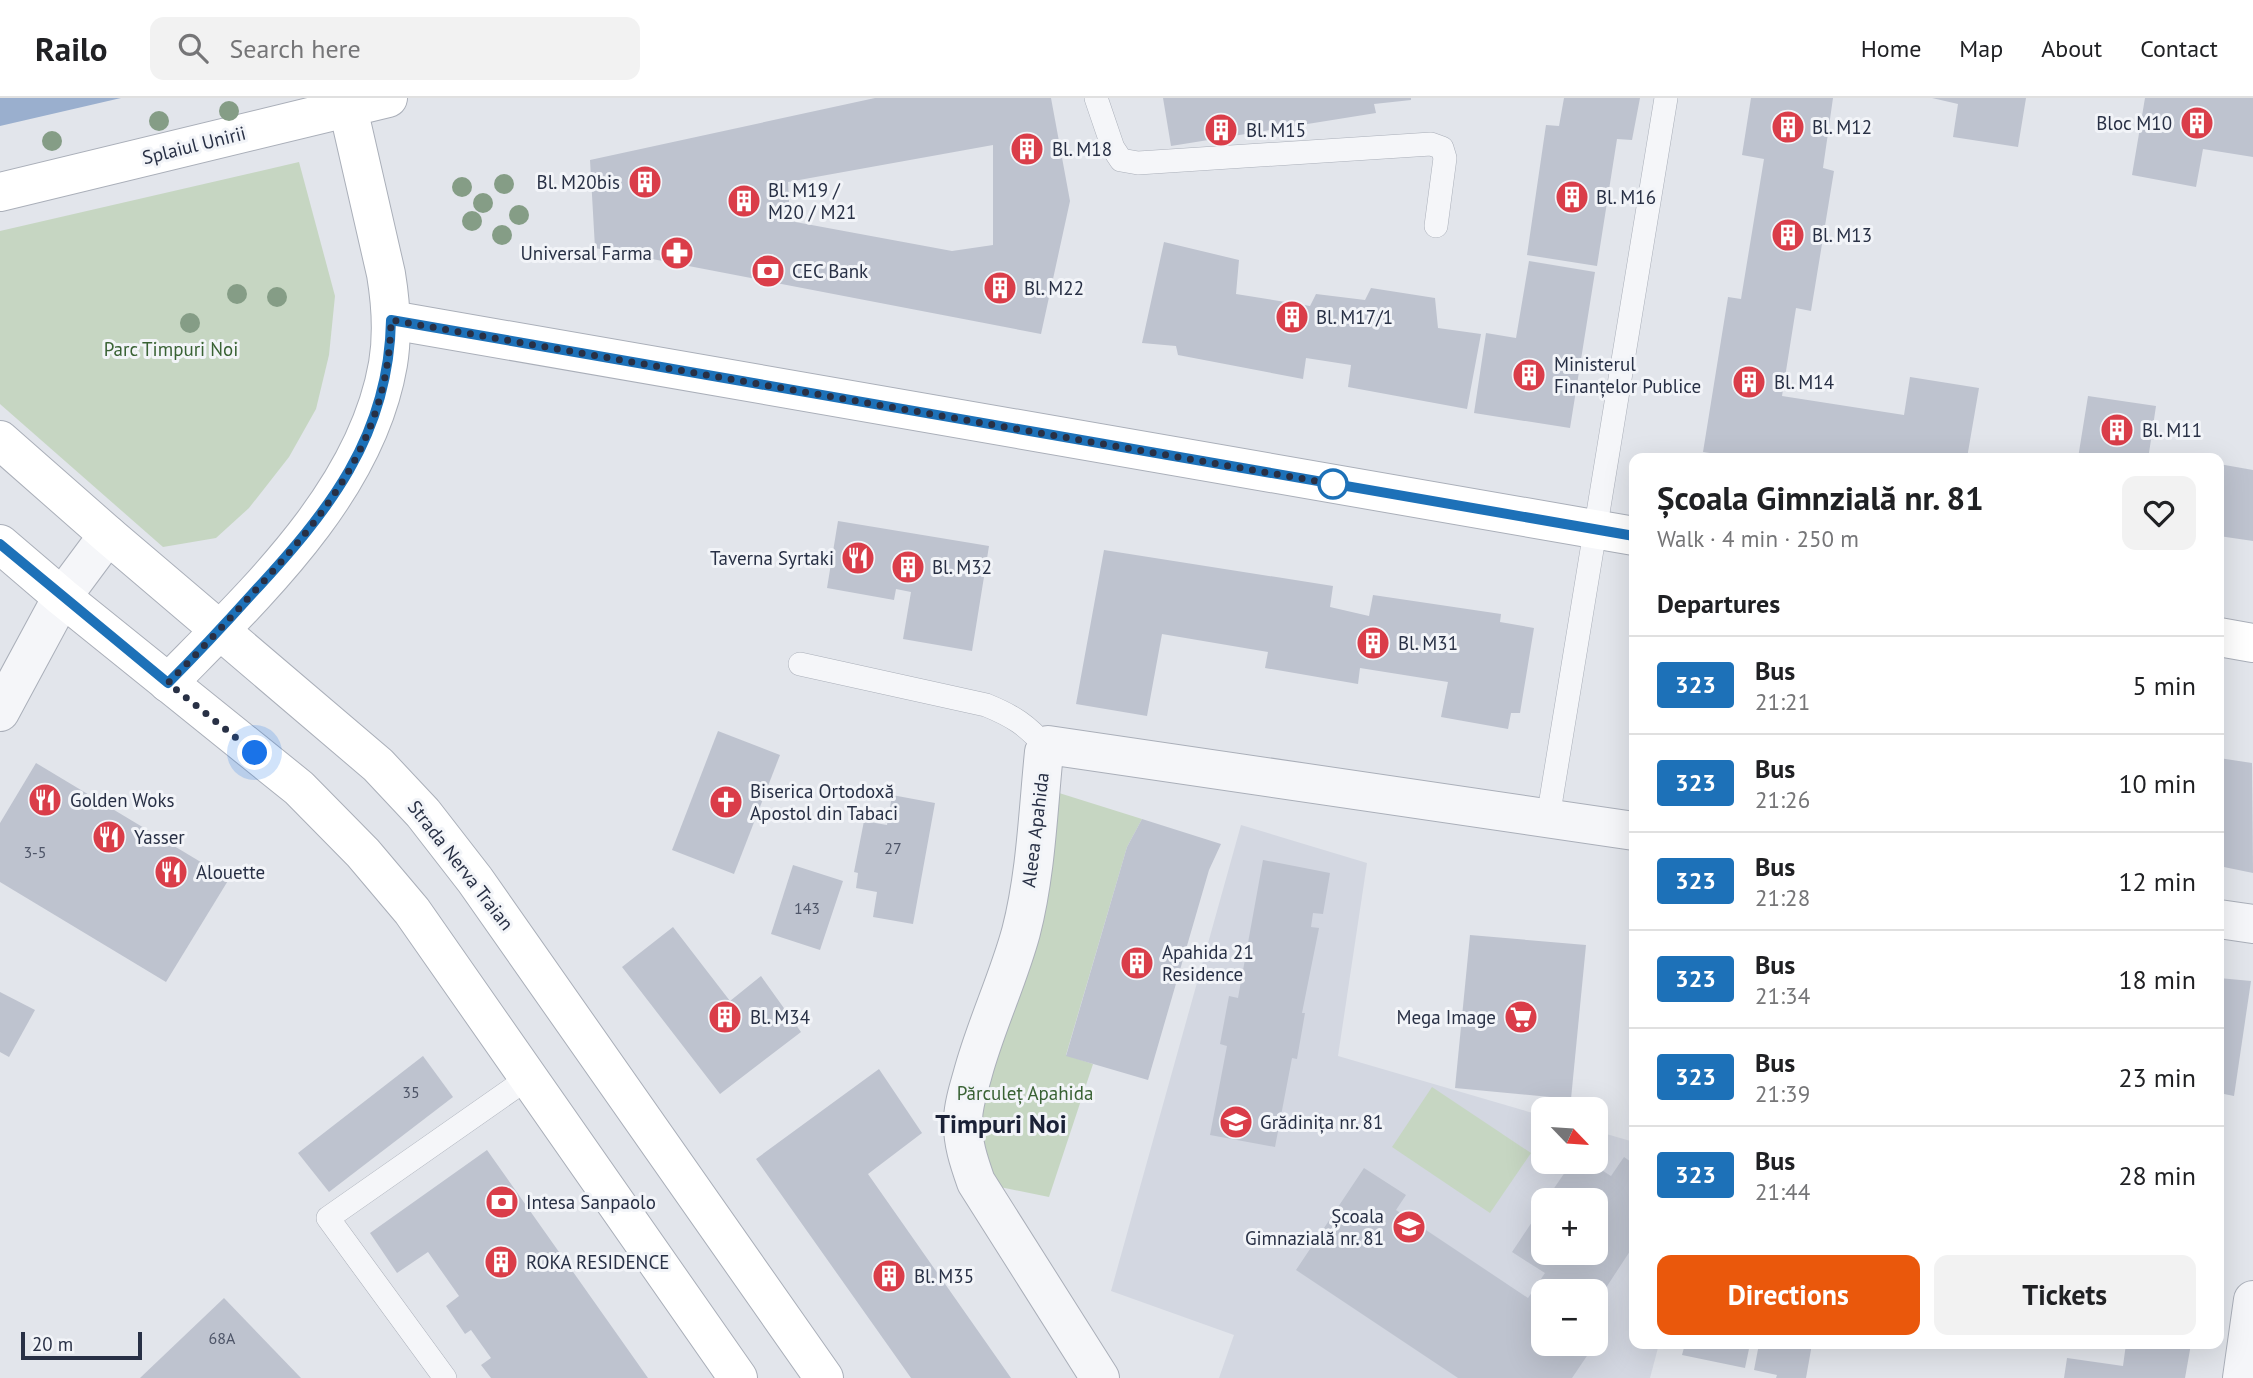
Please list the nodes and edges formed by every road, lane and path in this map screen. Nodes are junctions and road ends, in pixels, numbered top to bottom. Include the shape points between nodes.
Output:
1 (388, 98) edge
2 (1096, 98) edge
3 (1666, 98) edge
4 (348, 108) junction
5 (0, 192) edge
6 (1436, 226) dead end
7 (391, 320) junction
8 (0, 440) edge
9 (1595, 529) junction
10 (107, 535) junction
11 (1629, 535) edge
12 (0, 544) edge
13 (62, 597) junction
14 (220, 630) junction
15 (2224, 638) edge
16 (2253, 643) edge
17 (800, 664) dead end
18 (168, 683) junction
19 (0, 712) edge
20 (1046, 747) junction
21 (1548, 818) junction
22 (1629, 830) edge
23 (2224, 920) edge
24 (2253, 924) edge
25 (528, 1078) junction
26 (2253, 1300) edge
27 (444, 1378) edge
28 (738, 1378) edge
29 (824, 1378) edge
30 (1100, 1378) edge
31 (2242, 1378) edge

1 - 4 main road, Splaiul Unirii
2 - 6 lane via 1113,148 1121,160 1138,163 1431,144 1442,148 1445,158
3 - 9 lane
4 - 5 main road, Splaiul Unirii
4 - 7 main road via 386,274
7 - 9 main road
7 - 14 main road via 382,393 349,473 318,520
8 - 10 main road, Strada Nerva Traian
9 - 11 main road
9 - 21 lane
10 - 13 street
10 - 14 main road, Strada Nerva Traian
12 - 13 main road
13 - 18 main road
13 - 19 street
14 - 18 main road
14 - 29 main road, Strada Nerva Traian via 378,765 423,813 505,922
15 - 16 main road
17 - 20 lane via 986,705 1027,726
18 - 25 main road via 299,788 363,853 412,911
20 - 21 street, Aleea Apahida
20 - 30 street, Aleea Apahida via 1021,930 978,1056 962,1119 965,1149 976,1182
21 - 22 street, Aleea Apahida
23 - 24 street
25 - 27 lane via 328,1218
25 - 28 main road
26 - 31 street

